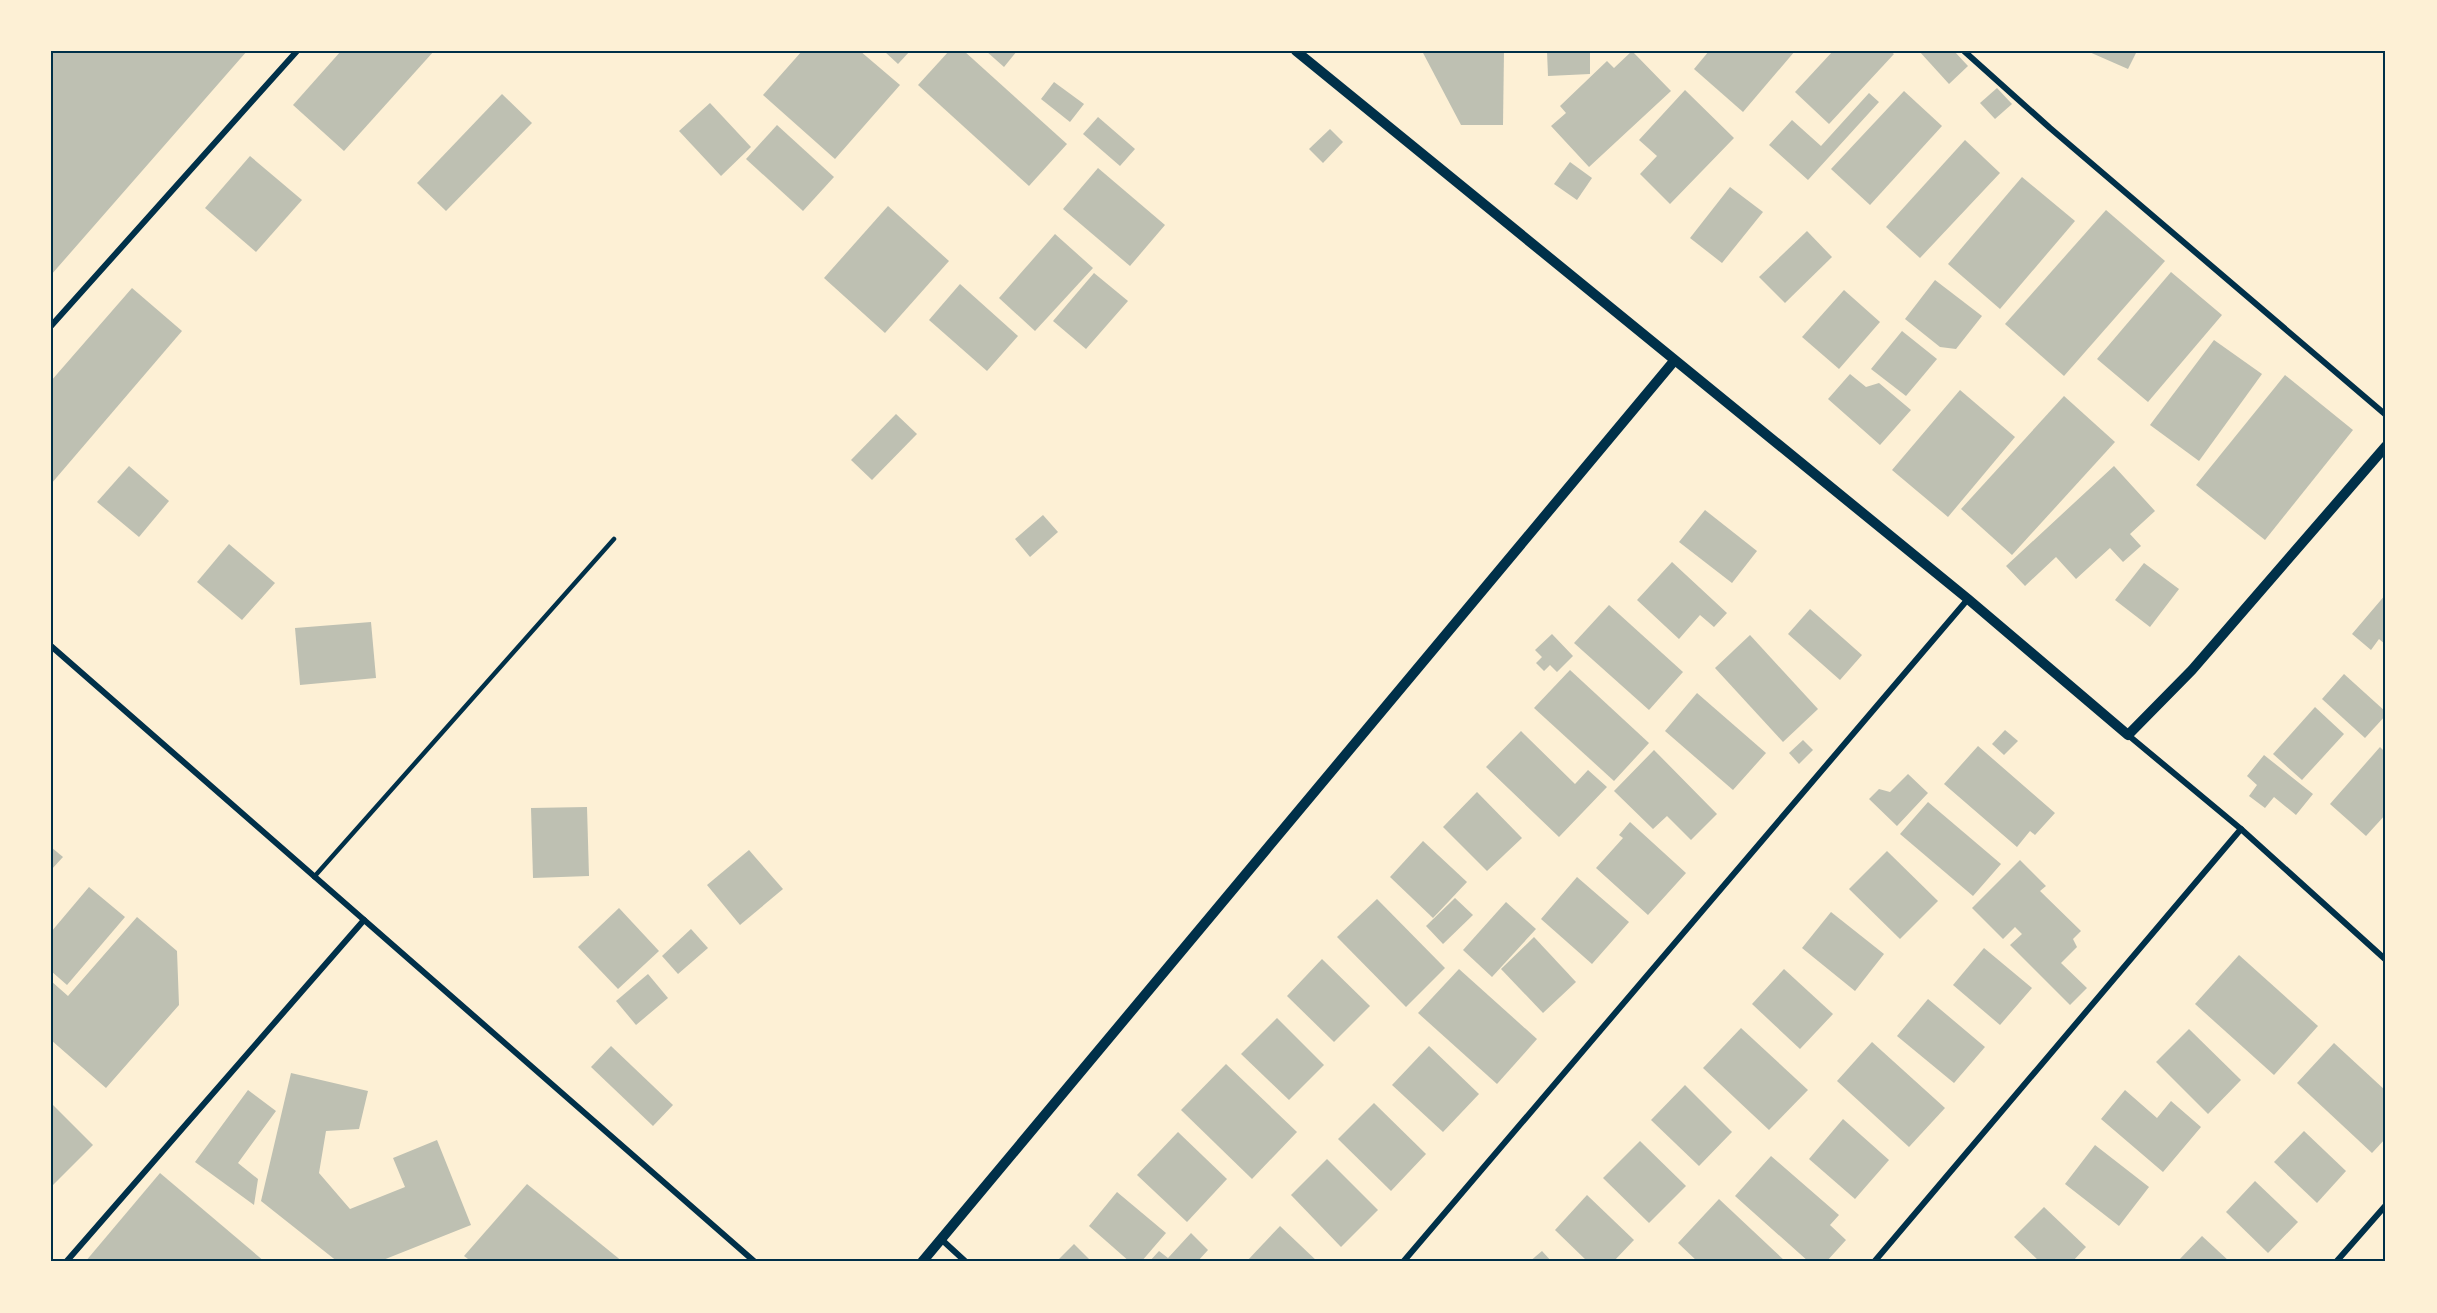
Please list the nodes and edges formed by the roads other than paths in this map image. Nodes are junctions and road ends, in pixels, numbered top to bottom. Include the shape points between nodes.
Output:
1 (297, 51) edge
2 (1296, 51) edge
3 (1964, 51) edge
4 (51, 326) edge
5 (1674, 360) junction
6 (2386, 416) edge
7 (2386, 446) edge
8 (614, 539) dead end
9 (1968, 599) junction
10 (51, 646) edge
11 (2128, 735) junction
12 (2241, 829) junction
13 (314, 877) junction
14 (364, 920) junction
15 (2386, 960) edge
16 (2386, 1205) edge
17 (941, 1239) junction
18 (66, 1262) edge
19 (755, 1262) edge
20 (922, 1262) edge
21 (966, 1262) edge
22 (1403, 1262) edge
23 (1875, 1262) edge
24 (2336, 1262) edge

1 - 4 street
2 - 5 street
3 - 6 street
5 - 9 street
5 - 17 street
7 - 11 street via 2192,670
8 - 13 lane
9 - 11 street
9 - 22 street
10 - 13 street
11 - 12 street
12 - 15 street
12 - 23 street
13 - 14 street
14 - 18 street
14 - 19 street
16 - 24 street
17 - 20 street
17 - 21 street

